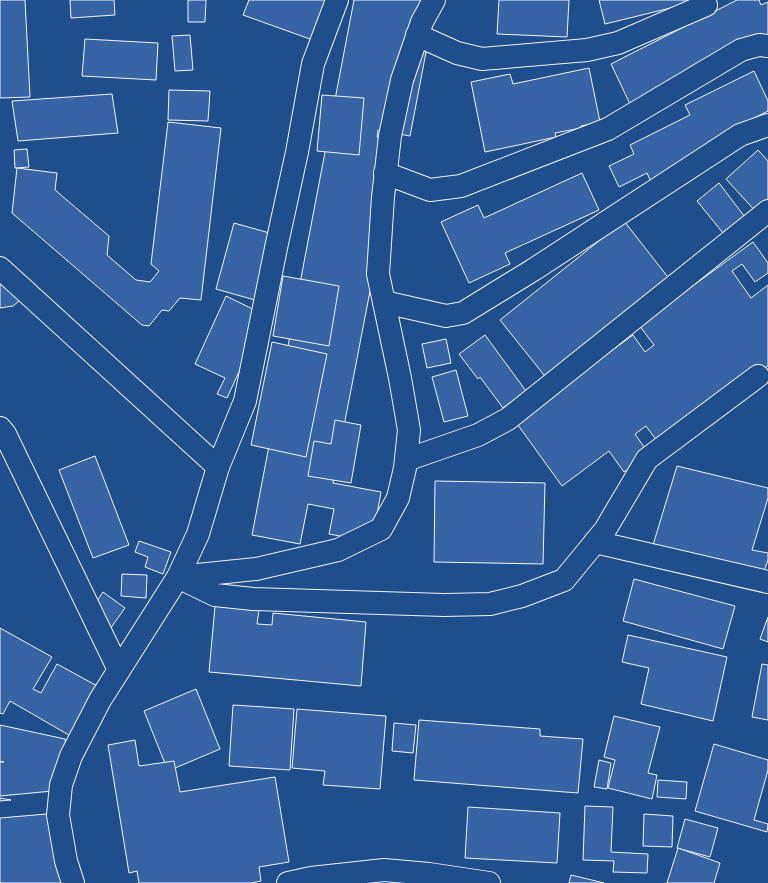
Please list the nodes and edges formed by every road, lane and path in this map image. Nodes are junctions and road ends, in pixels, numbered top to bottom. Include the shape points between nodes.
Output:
1 (337, 0) edge
2 (434, 0) edge
3 (706, 5) dead end
4 (417, 35) junction
5 (768, 46) edge
6 (768, 125) edge
7 (385, 173) junction
8 (768, 211) edge
9 (0, 268) edge
10 (384, 302) junction
11 (758, 376) dead end
12 (0, 428) edge
13 (406, 460) junction
14 (218, 467) junction
15 (595, 542) junction
16 (178, 577) junction
17 (768, 582) edge
18 (119, 670) junction
19 (73, 883) edge
20 (288, 883) edge
21 (489, 883) edge

1 - 14 street via 313,64 245,401
2 - 4 street
3 - 4 street via 618,43 588,50 482,59 457,53
4 - 7 street via 402,80
5 - 7 street via 759,45 741,50 608,129 460,186 430,190
6 - 10 street via 740,135 463,313 446,316
7 - 10 street via 378,274
8 - 13 street via 508,419 478,435
9 - 14 street
10 - 13 street via 409,430
11 - 15 street via 647,459 605,530
12 - 18 street
13 - 16 street via 398,498 381,530 330,552 256,569
14 - 16 street via 198,534
15 - 16 street via 564,580 522,596 490,604 253,599 215,595
15 - 17 street
16 - 18 street
18 - 19 street via 71,756 61,785 58,815 66,861
20 - 21 street via 384,870

